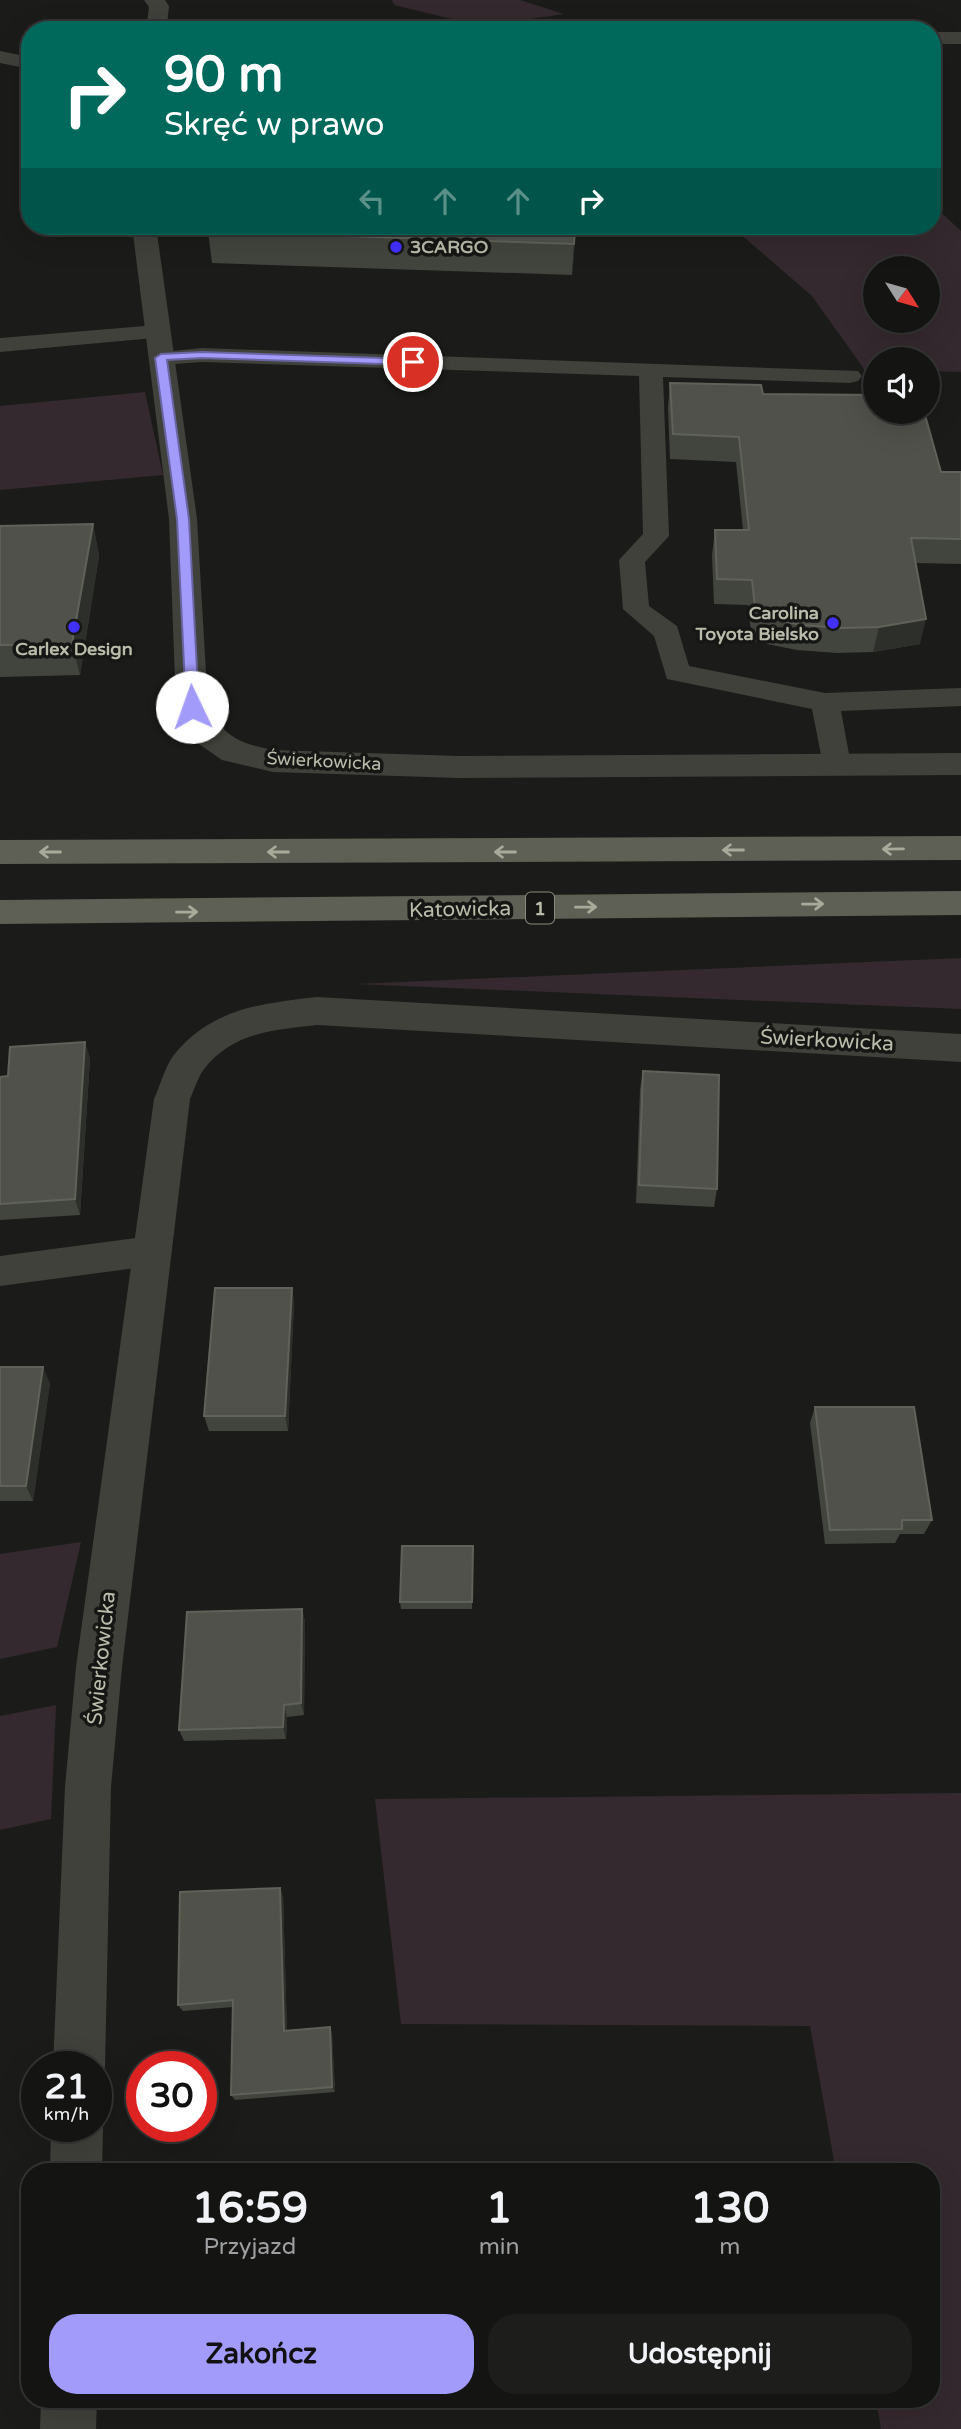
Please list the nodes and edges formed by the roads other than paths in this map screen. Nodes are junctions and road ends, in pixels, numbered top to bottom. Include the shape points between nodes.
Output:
1 (154, 0) edge
2 (157, 21) edge
3 (941, 38) edge
4 (961, 38) edge
5 (0, 57) edge
6 (21, 62) edge
7 (145, 235) edge
8 (0, 345) edge
9 (159, 345) junction
10 (650, 370) junction
11 (850, 376) dead end
12 (961, 697) edge
13 (825, 702) junction
14 (961, 764) edge
15 (837, 765) junction
16 (961, 848) edge
17 (0, 852) edge
18 (961, 903) edge
19 (0, 912) edge
20 (961, 1048) edge
21 (151, 1251) junction
22 (0, 1271) edge
23 (80, 2051) edge
24 (77, 2142) edge
25 (76, 2163) edge
26 (69, 2408) edge
27 (68, 2429) edge

1 - 2 street via 159,6
3 - 4 street
5 - 6 lane
7 - 9 street, Świerkowicka
8 - 9 lane
9 - 10 lane via 202,355
9 - 15 street, Świerkowicka via 183,519 192,707 207,734 233,752 273,761 459,767
10 - 11 lane
10 - 13 lane via 656,536 632,560 636,609 667,632 677,673
12 - 13 lane
13 - 15 lane
14 - 15 street, Świerkowicka
16 -> 17 main road
19 -> 18 main road, Katowicka / 1
20 - 21 street, Świerkowicka via 317,1011 273,1016 225,1029 189,1061 172,1099
21 - 22 lane
21 - 23 street, Świerkowicka via 88,1787
24 - 25 street
26 - 27 street

